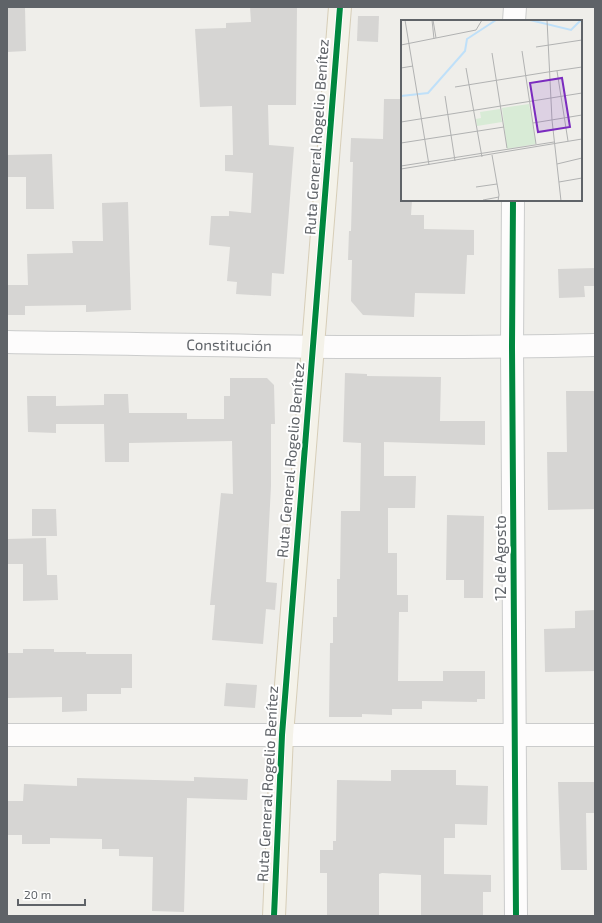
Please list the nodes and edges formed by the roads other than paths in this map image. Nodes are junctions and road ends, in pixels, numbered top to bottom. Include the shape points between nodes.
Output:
1 (340, 7) edge
2 (514, 7) edge
3 (514, 20) edge
4 (513, 201) edge
5 (7, 342) edge
6 (595, 345) edge
7 (314, 347) junction
8 (512, 347) junction
9 (7, 735) edge
10 (515, 735) junction
11 (595, 735) edge
12 (282, 736) junction
13 (274, 916) edge
14 (516, 916) edge

1 - 7 main road, Ruta General Rogelio Benítez
2 - 3 street
4 - 8 street, 12 de Agosto
5 - 7 street, Constitución
6 - 8 street, Constitución
7 - 8 street, Constitución
7 - 12 main road, Ruta General Rogelio Benítez
8 - 10 street, 12 de Agosto
9 - 12 street
10 - 11 street
10 - 12 street
10 - 14 street, 12 de Agosto
12 - 13 main road, Ruta General Rogelio Benítez

